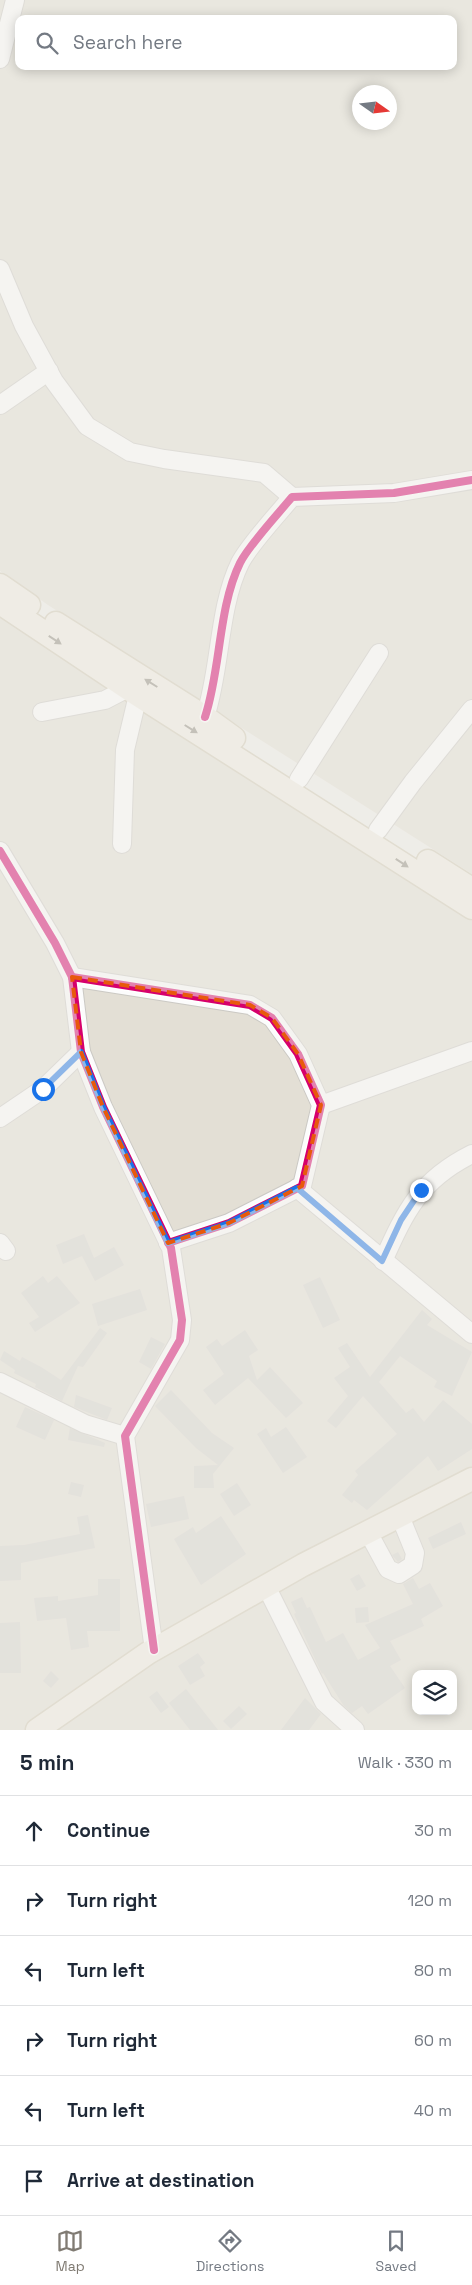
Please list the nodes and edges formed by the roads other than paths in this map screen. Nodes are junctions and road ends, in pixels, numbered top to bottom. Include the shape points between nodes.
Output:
1 (15, 0) edge
2 (0, 59) edge
3 (0, 269) edge
4 (49, 371) junction
5 (0, 405) edge
6 (472, 480) edge
7 (292, 497) junction
8 (0, 585) edge
9 (0, 603) edge
10 (380, 653) dead end
11 (133, 692) junction
12 (472, 709) edge
13 (42, 712) dead end
14 (205, 717) junction
15 (299, 779) junction
16 (378, 830) junction
17 (122, 844) dead end
18 (0, 851) edge
19 (472, 889) edge
20 (472, 908) edge
21 (72, 977) junction
22 (472, 1051) edge
23 (81, 1052) junction
24 (321, 1105) junction
25 (0, 1118) edge
26 (472, 1154) edge
27 (297, 1188) junction
28 (168, 1243) junction
29 (382, 1261) junction
30 (472, 1334) edge
31 (0, 1382) edge
32 (125, 1436) junction
33 (472, 1479) edge
34 (400, 1516) junction
35 (368, 1532) junction
36 (266, 1586) junction
37 (154, 1650) junction
38 (351, 1728) edge
39 (37, 1730) edge

1 - 2 street
3 - 4 street via 24,326
4 - 5 street
4 - 7 street via 88,426 130,452 264,473
6 - 7 street via 394,493
7 - 14 street via 240,563 229,598 211,700
14 -> 8 main road
9 -> 11 main road
10 - 15 street
11 - 13 street
11 - 17 street via 124,750
11 -> 20 main road
12 - 16 street
14 - 15 main road
15 - 16 main road
16 - 19 main road
18 - 21 street
21 - 23 street
21 - 24 street via 250,1005 272,1018 298,1054
22 - 24 street
23 - 25 street via 43,1089
23 - 28 street via 103,1107
24 - 27 street via 302,1186
26 - 29 street via 449,1166 421,1190 401,1220
27 - 28 street via 229,1223
27 - 29 street
28 - 32 street via 182,1320 180,1340
29 - 30 street
31 - 32 street via 85,1424
32 - 37 street
33 - 34 main road
34 - 35 main road
34 - 35 street via 415,1552 413,1565 400,1574 388,1569
35 - 36 main road
36 - 37 main road
36 - 38 street via 324,1702
37 - 39 main road

